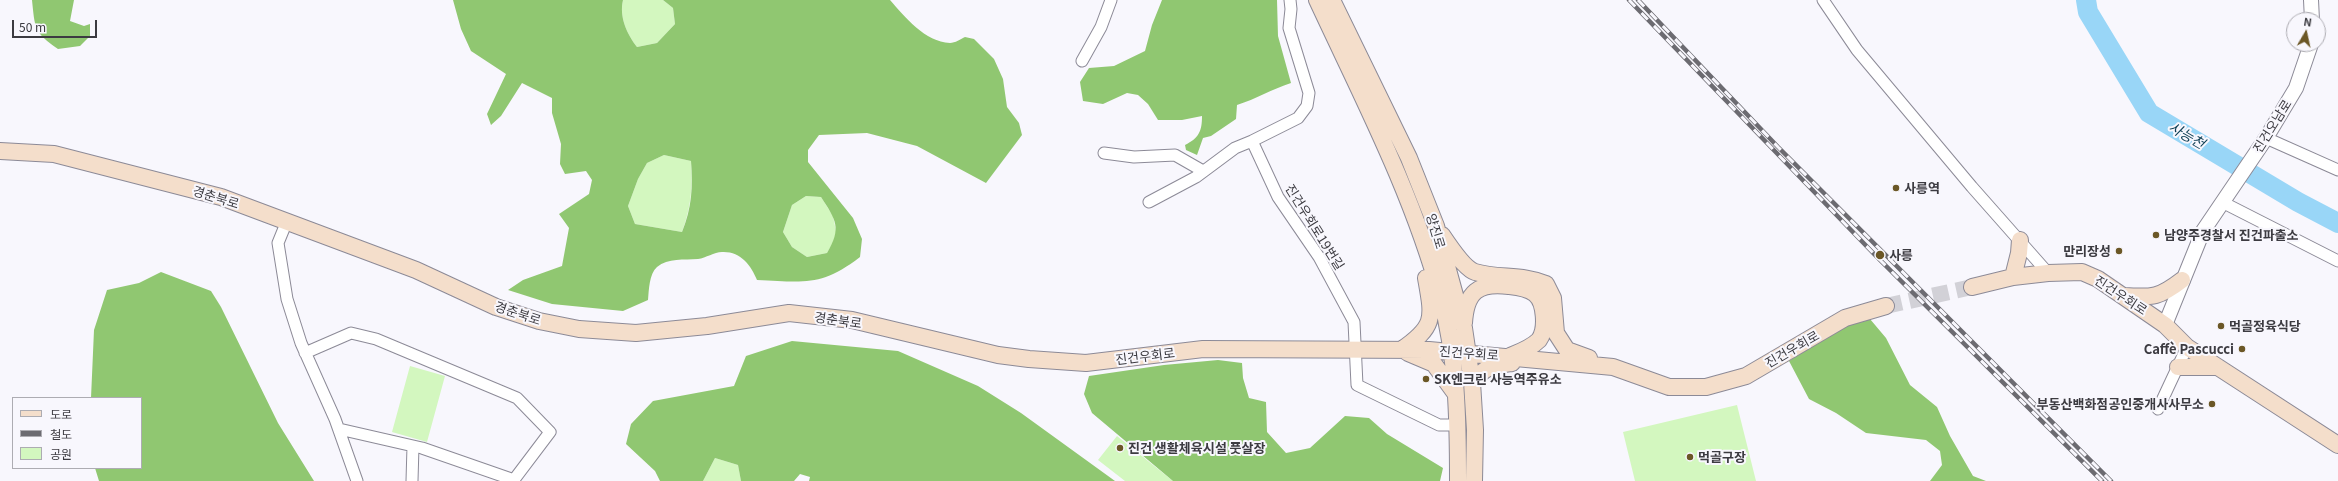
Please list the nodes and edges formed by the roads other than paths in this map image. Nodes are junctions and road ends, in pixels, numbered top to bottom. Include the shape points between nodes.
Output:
1 (1112, 0) edge
2 (1290, 0) edge
3 (1317, 0) edge
4 (1332, 0) edge
5 (1823, 0) edge
6 (2311, 0) edge
7 (2312, 12) edge
8 (2308, 52) edge
9 (1082, 61) dead end
10 (1252, 142) junction
11 (2264, 142) junction
12 (0, 152) edge
13 (1104, 153) dead end
14 (2338, 170) edge
15 (1203, 171) junction
16 (2223, 199) junction
17 (1149, 202) dead end
18 (287, 221) junction
19 (1436, 226) junction
20 (2020, 240) junction
21 (1426, 251) junction
22 (2338, 261) edge
23 (2048, 273) junction
24 (2013, 277) junction
25 (2182, 280) junction
26 (1972, 287) tunnel mouth
27 (2125, 296) junction
28 (1886, 306) tunnel mouth
29 (2165, 325) junction
30 (1464, 328) junction
31 (2187, 347) junction
32 (1401, 350) junction
33 (1354, 351) junction
34 (1451, 352) junction
35 (305, 353) junction
36 (1468, 353) junction
37 (1508, 356) junction
38 (1029, 359) joint
39 (1540, 359) junction
40 (2178, 366) junction
41 (2219, 366) junction
42 (1613, 367) junction
43 (1472, 382) junction
44 (1455, 393) junction
45 (2158, 409) dead end
46 (1458, 425) junction
47 (339, 429) junction
48 (2338, 445) edge
49 (413, 446) junction
50 (357, 481) edge
51 (412, 481) edge
52 (513, 481) edge
53 (1458, 481) edge
54 (1474, 481) edge

1 - 9 street via 1101,28
2 - 10 street via 1288,28 1309,92 1307,106 1298,118
3 - 21 main road, 양진로 via 1405,194
4 - 19 main road, 양진로 via 1409,158
5 - 20 street via 1857,50
6 - 7 street
8 - 11 street, 진건오남로 via 2296,88
10 - 15 street via 1235,148
10 - 33 street, 진건우회로19번길 via 1278,197 1319,257 1354,322
11 - 14 street
11 - 16 street, 진건오남로
12 - 18 main road, 경춘북로 via 54,154 221,196
13 - 15 street via 1134,157 1175,155
15 - 17 street
16 - 22 street
16 - 25 street, 진건오남로 via 2203,231
18 - 35 street via 278,243 287,299
18 - 38 main road, 경춘북로 via 416,270 496,307 539,321 579,329 636,333 707,326 789,313 852,320 998,355
19 - 30 main road, 양진로
19 - 42 main road via 1451,248 1474,272 1533,278 1546,284 1552,298 1556,332 1567,350
20 - 23 street
20 - 24 main road
21 - 32 main road via 1424,266 1431,309 1429,324 1420,337
21 - 34 main road, 양진로 via 1441,299
23 - 24 main road, 진건우회로
23 - 27 main road, 진건우회로 via 2082,272 2098,278
24 - 26 main road, 진건우회로
25 - 27 main road via 2165,292 2149,298
25 - 29 street, 진건오남로
27 - 29 main road, 진건우회로
28 - 42 main road, 진건우회로 via 1845,318 1746,376 1706,387 1669,387
29 - 31 main road, 진건우회로
30 - 36 main road, 양진로
30 - 37 main road via 1465,306 1473,292 1483,286 1496,284 1529,290 1540,300 1543,313 1544,324 1540,339 1526,350
31 - 40 street
31 - 41 main road, 진건우회로
32 - 33 main road, 진건우회로
32 - 34 main road, 진건우회로
32 - 44 main road via 1434,364
33 - 38 main road, 진건우회로 via 1203,349 1086,363
33 - 46 street, 진건우회로19번길 via 1357,385 1439,425
34 - 36 main road, 진건우회로
34 - 44 main road, 양진로
35 - 47 street
35 - 52 street via 351,333 376,339 517,398 550,432
36 - 37 main road, 진건우회로
36 - 43 main road, 양진로
37 - 39 main road, 진건우회로
39 - 42 main road, 진건우회로
39 - 43 main road via 1491,366 1482,370
40 - 41 main road
40 - 45 street
41 - 48 main road, 진건우회로
43 - 54 main road, 양진로 via 1475,430
44 - 46 main road, 양진로
46 - 53 main road, 양진로
47 - 49 street
47 - 50 street
49 - 51 street
49 - 52 street

